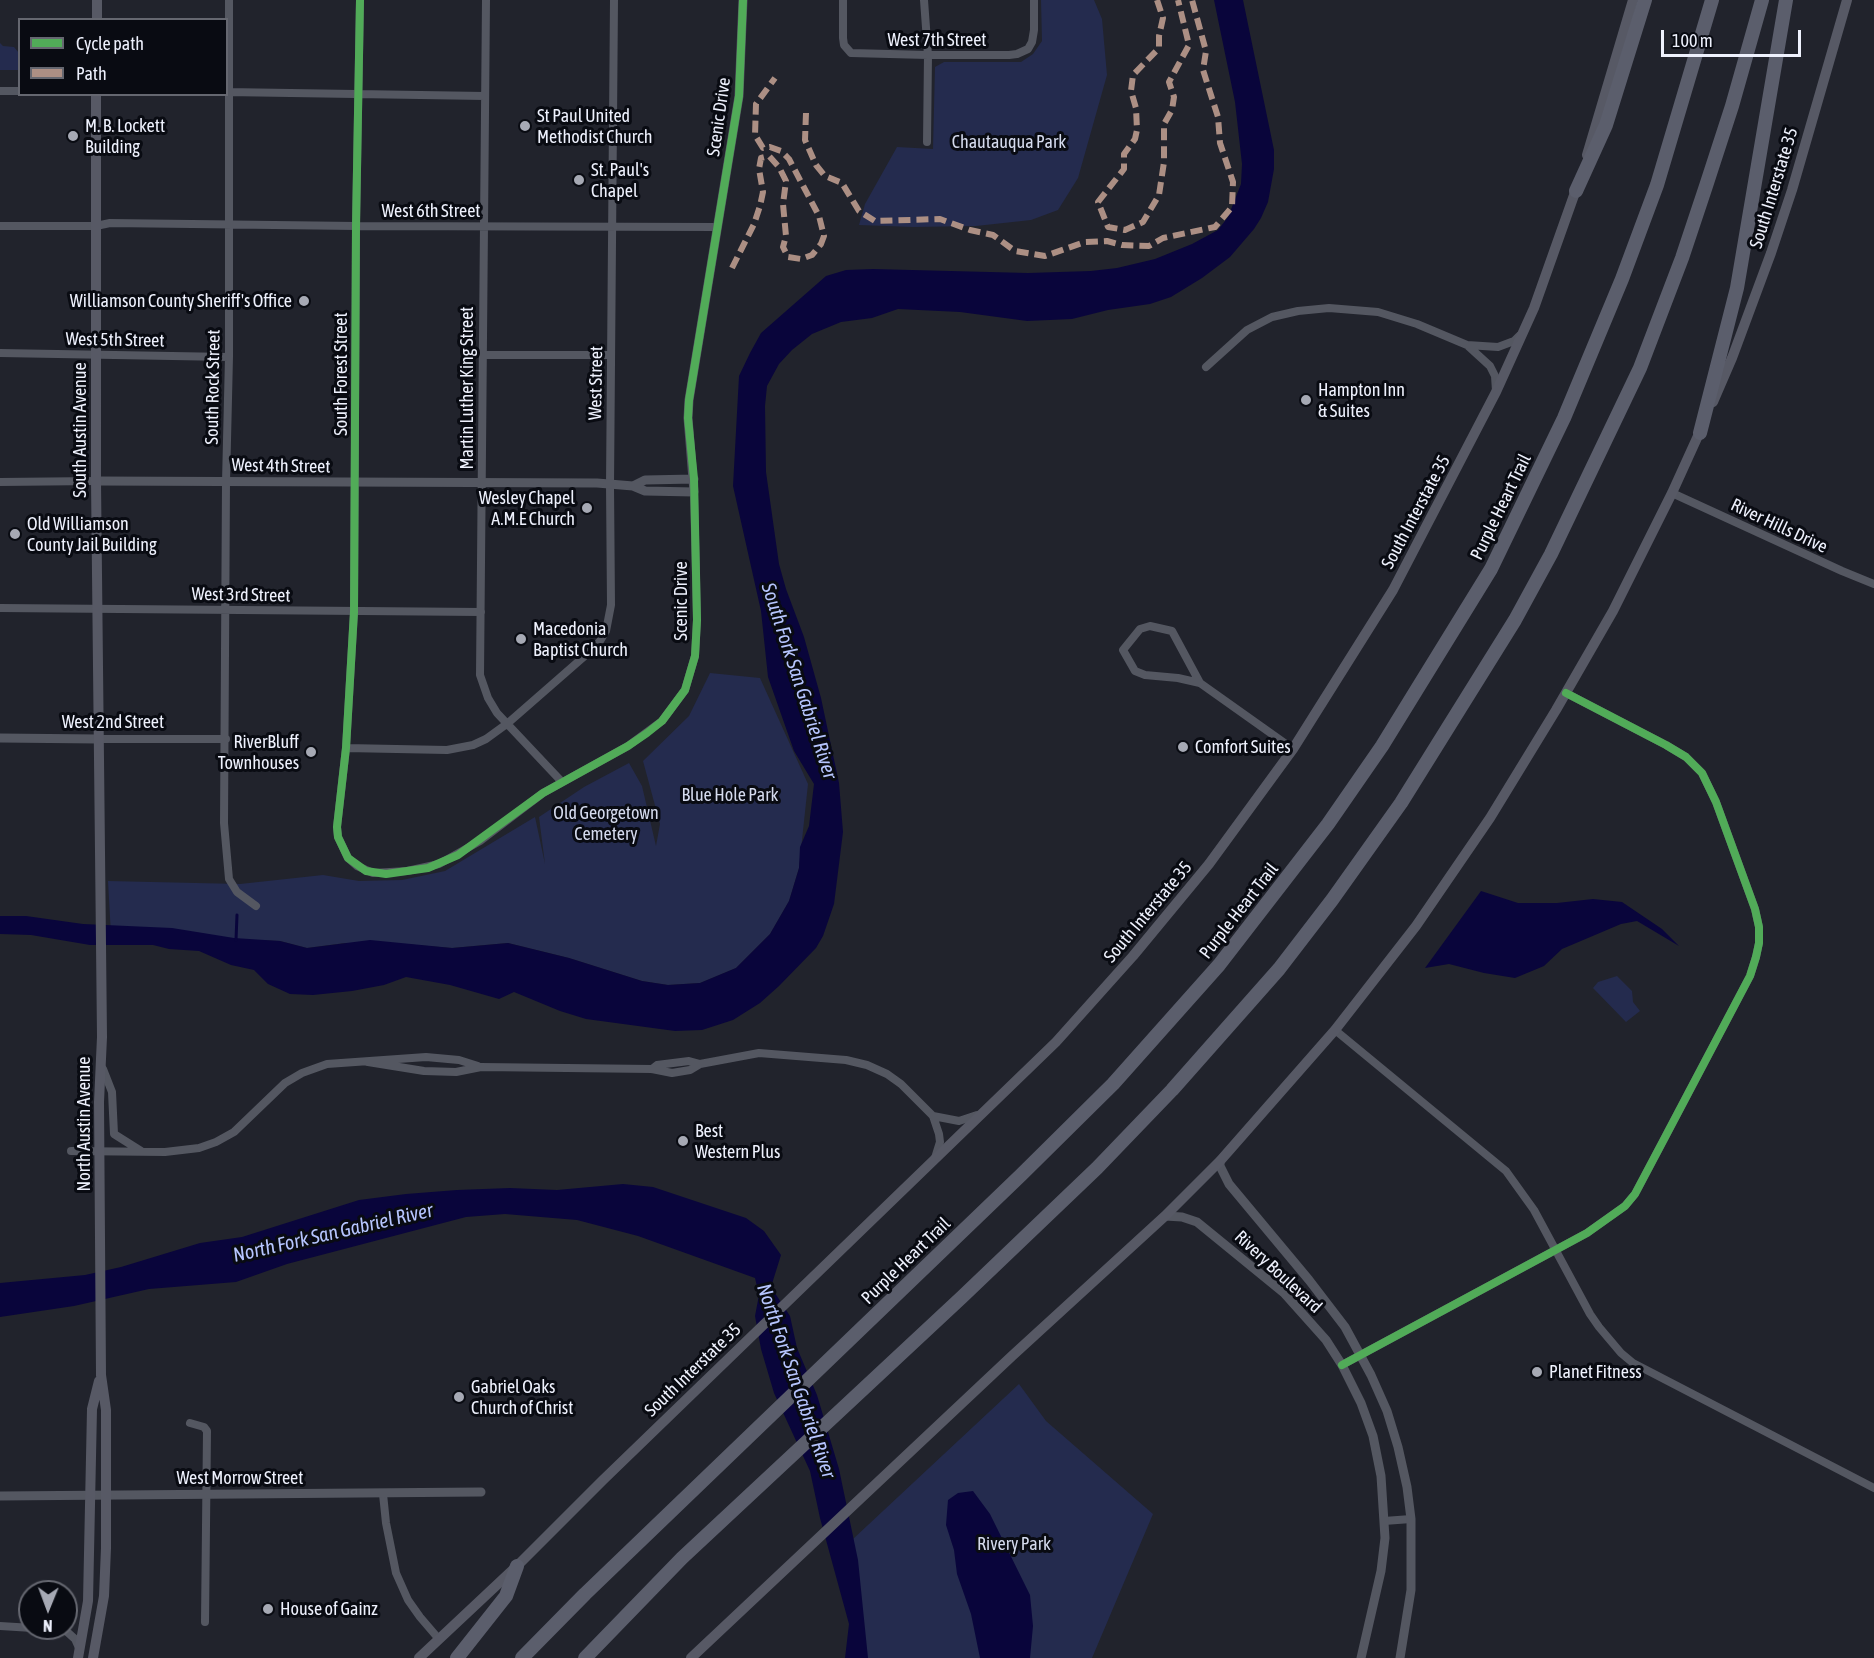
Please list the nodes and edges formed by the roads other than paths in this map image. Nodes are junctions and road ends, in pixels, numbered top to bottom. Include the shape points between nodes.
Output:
1 (97, 0) edge
2 (228, 0) edge
3 (360, 0) edge
4 (486, 0) edge
5 (614, 0) edge
6 (743, 0) edge
7 (843, 0) edge
8 (924, 0) edge
9 (1034, 0) edge
10 (1633, 0) edge
11 (1645, 0) edge
12 (1712, 0) edge
13 (1762, 0) edge
14 (1786, 0) edge
15 (1847, 0) edge
16 (97, 18) edge
17 (928, 55) junction
18 (0, 91) edge
19 (18, 91) edge
20 (228, 92) edge
21 (96, 96) edge
22 (358, 96) junction
23 (485, 96) junction
24 (927, 142) dead end
25 (1576, 190) junction
26 (229, 225) junction
27 (0, 226) edge
28 (96, 226) junction
29 (356, 226) junction
30 (613, 226) junction
31 (483, 227) junction
32 (717, 227) junction
33 (1523, 332) junction
34 (1467, 345) junction
35 (0, 353) edge
36 (97, 355) junction
37 (483, 355) junction
38 (611, 355) junction
39 (229, 357) junction
40 (1206, 367) dead end
41 (1496, 392) junction
42 (1700, 433) junction
43 (694, 479) junction
44 (0, 482) edge
45 (96, 482) junction
46 (226, 482) junction
47 (355, 483) junction
48 (482, 483) junction
49 (610, 485) junction
50 (633, 486) junction
51 (694, 492) junction
52 (1672, 493) junction
53 (1874, 584) edge
54 (0, 608) edge
55 (98, 608) junction
56 (226, 610) junction
57 (354, 612) junction
58 (481, 612) junction
59 (1200, 683) junction
60 (1566, 693) junction
61 (507, 723) junction
62 (0, 738) edge
63 (98, 739) junction
64 (226, 739) junction
65 (346, 748) junction
66 (1293, 749) junction
67 (562, 782) junction
68 (100, 873) joint
69 (256, 906) dead end
70 (1335, 1030) junction
71 (100, 1062) junction
72 (368, 1062) junction
73 (481, 1067) junction
74 (984, 1112) junction
75 (933, 1116) junction
76 (71, 1151) dead end
77 (100, 1152) junction
78 (142, 1152) junction
79 (1220, 1161) junction
80 (933, 1163) junction
81 (1164, 1216) junction
82 (1555, 1249) junction
83 (1361, 1355) junction
84 (1342, 1365) junction
85 (101, 1375) junction
86 (190, 1423) dead end
87 (1874, 1488) edge
88 (481, 1492) dead end
89 (383, 1494) junction
90 (106, 1495) junction
91 (207, 1495) junction
92 (0, 1496) edge
93 (91, 1496) junction
94 (1411, 1519) junction
95 (1384, 1521) junction
96 (517, 1566) junction
97 (205, 1622) dead end
98 (0, 1626) edge
99 (18, 1627) edge
100 (438, 1638) junction
101 (73, 1640) edge
102 (79, 1654) edge
103 (693, 1656) edge
104 (93, 1658) edge
105 (419, 1658) edge
106 (457, 1658) edge
107 (522, 1658) edge
108 (585, 1658) edge
109 (1361, 1658) edge
110 (1400, 1658) edge

1 - 16 main road
2 - 20 street, South Rock Street
3 - 22 street, South Forest Street
4 - 23 street, Martin Luther King Street
5 - 30 street, West Street
6 - 32 street, Scenic Drive via 739,96
7 - 17 street, West 7th Street via 846,50 858,55
8 - 17 street
9 - 17 street, West 7th Street via 1034,30 1028,49 1009,55
10 - 25 main road, South Interstate 35
11 - 25 highway via 1606,125
12 - 107 highway, Purple Heart Trail via 1657,185 1568,408 1491,569 1382,746 1328,824 1219,965 1113,1084
13 - 108 highway via 1706,186 1640,368 1515,621 1395,812 1279,969 1118,1147 682,1558
14 - 42 highway via 1737,288
15 - 42 main road, South Interstate 35 via 1775,243
17 - 24 street
18 - 19 street
20 - 22 street
20 - 26 street, South Rock Street
21 - 28 main road, South Austin Avenue
22 - 23 street
22 - 29 street, South Forest Street
23 - 31 street, Martin Luther King Street
25 - 33 main road, South Interstate 35
26 - 28 street, West 6th Street
26 - 29 street, West 6th Street
26 - 39 street, South Rock Street
27 - 28 street, West 6th Street
28 - 36 main road, South Austin Avenue
29 - 31 street, West 6th Street
29 - 47 street, South Forest Street
30 - 31 street, West 6th Street
30 - 32 street, West 6th Street
30 - 38 street, West Street
31 - 37 street, Martin Luther King Street
32 - 43 street, Scenic Drive via 689,400
33 - 34 street via 1514,342 1498,347
33 - 41 main road, South Interstate 35
34 - 40 street via 1378,312 1329,308 1272,317 1247,330
34 - 41 street via 1490,366
35 - 36 street, West 5th Street
36 - 39 street, West 5th Street
36 - 45 main road, South Austin Avenue
37 - 38 street
37 - 48 street, Martin Luther King Street
38 - 49 street, West Street
39 - 46 street, South Rock Street
41 - 66 main road, South Interstate 35 via 1393,590
42 - 52 main road, South Interstate 35
43 - 50 street, West 4th Street via 645,480
43 - 51 street, Scenic Drive
44 - 45 street, West 4th Street
45 - 46 street, West 4th Street
45 - 55 main road, South Austin Avenue
46 - 47 street, West 4th Street
46 - 56 street, South Rock Street
47 - 48 street, West 4th Street
47 - 57 street, South Forest Street
48 - 49 street, West 4th Street
48 - 58 street, Martin Luther King Street
49 - 50 street, West 4th Street
49 - 61 street, West Street via 611,605 606,631 600,641
50 - 51 street, West 4th Street via 645,491
51 - 67 street, Scenic Drive via 697,638 685,690 662,721 647,733
52 - 53 street, River Hills Drive
52 - 60 main road, South Interstate 35 via 1613,611
54 - 55 street, West 3rd Street
55 - 56 street, West 3rd Street
55 - 63 main road, South Austin Avenue
56 - 57 street, West 3rd Street
56 - 64 street, South Rock Street
57 - 58 street, West 3rd Street
57 - 65 street, South Forest Street
58 - 61 street, Martin Luther King Street via 480,675 488,698
59 - 59 street via 1172,631 1150,626 1140,629 1123,650 1135,670 1144,675
59 - 66 street
60 - 70 main road, South Interstate 35 via 1490,818 1416,926
60 - 82 street via 1666,745 1702,773 1755,909 1759,943 1750,976 1635,1194 1612,1216
61 - 65 street via 486,739 460,748
61 - 67 street, Martin Luther King Street
62 - 63 street, West 2nd Street
63 - 64 street, West 2nd Street
63 - 68 main road, South Austin Avenue
64 - 69 street, South Rock Street via 224,823 229,879 237,892
65 - 67 street, Scenic Drive via 338,837 348,858 373,873 440,864 480,841
66 - 74 main road, South Interstate 35 via 1178,904 1056,1042
68 - 71 main road, North Austin Avenue
70 - 79 main road, South Interstate 35
70 - 82 street via 1506,1171 1528,1200
71 - 77 main road, North Austin Avenue
71 - 78 street via 112,1092 114,1134
72 - 73 street via 424,1071 456,1072
72 - 73 street via 426,1057
72 - 78 street via 327,1064 302,1073 282,1085 243,1124 216,1142 182,1152
73 - 75 street via 672,1073 759,1053 856,1063 878,1069 901,1084
74 - 75 street via 959,1121
74 - 80 main road, South Interstate 35
75 - 80 street via 939,1142
76 - 77 street
77 - 78 street
77 - 85 main road, North Austin Avenue
79 - 81 main road, South Interstate 35
79 - 83 street, Rivery Boulevard via 1227,1182 1328,1303
80 - 96 main road, South Interstate 35
81 - 84 street, Rivery Boulevard via 1197,1222 1238,1254 1300,1309
81 - 103 main road, South Interstate 35
82 - 83 street
82 - 87 street via 1599,1327 1633,1363
83 - 84 street
83 - 94 street, Rivery Boulevard via 1398,1447
84 - 95 street, Rivery Boulevard via 1373,1436
85 - 90 main road, North Austin Avenue via 106,1410
85 - 93 main road, North Austin Avenue via 92,1409
86 - 91 street via 207,1431
88 - 89 street, West Morrow Street
89 - 91 street, West Morrow Street
89 - 100 street via 396,1573 408,1600
90 - 91 street, West Morrow Street
90 - 93 street, West Morrow Street
90 - 104 main road, North Austin Avenue via 104,1596
91 - 97 street
92 - 93 street, West Morrow Street
93 - 102 main road, North Austin Avenue via 88,1601
94 - 95 street
94 - 110 street, Rivery Boulevard via 1411,1590
95 - 109 street, Rivery Boulevard via 1381,1572
96 - 100 main road, South Interstate 35
96 - 106 highway via 506,1596
98 - 99 street
100 - 105 main road, South Interstate 35
101 - 102 street

